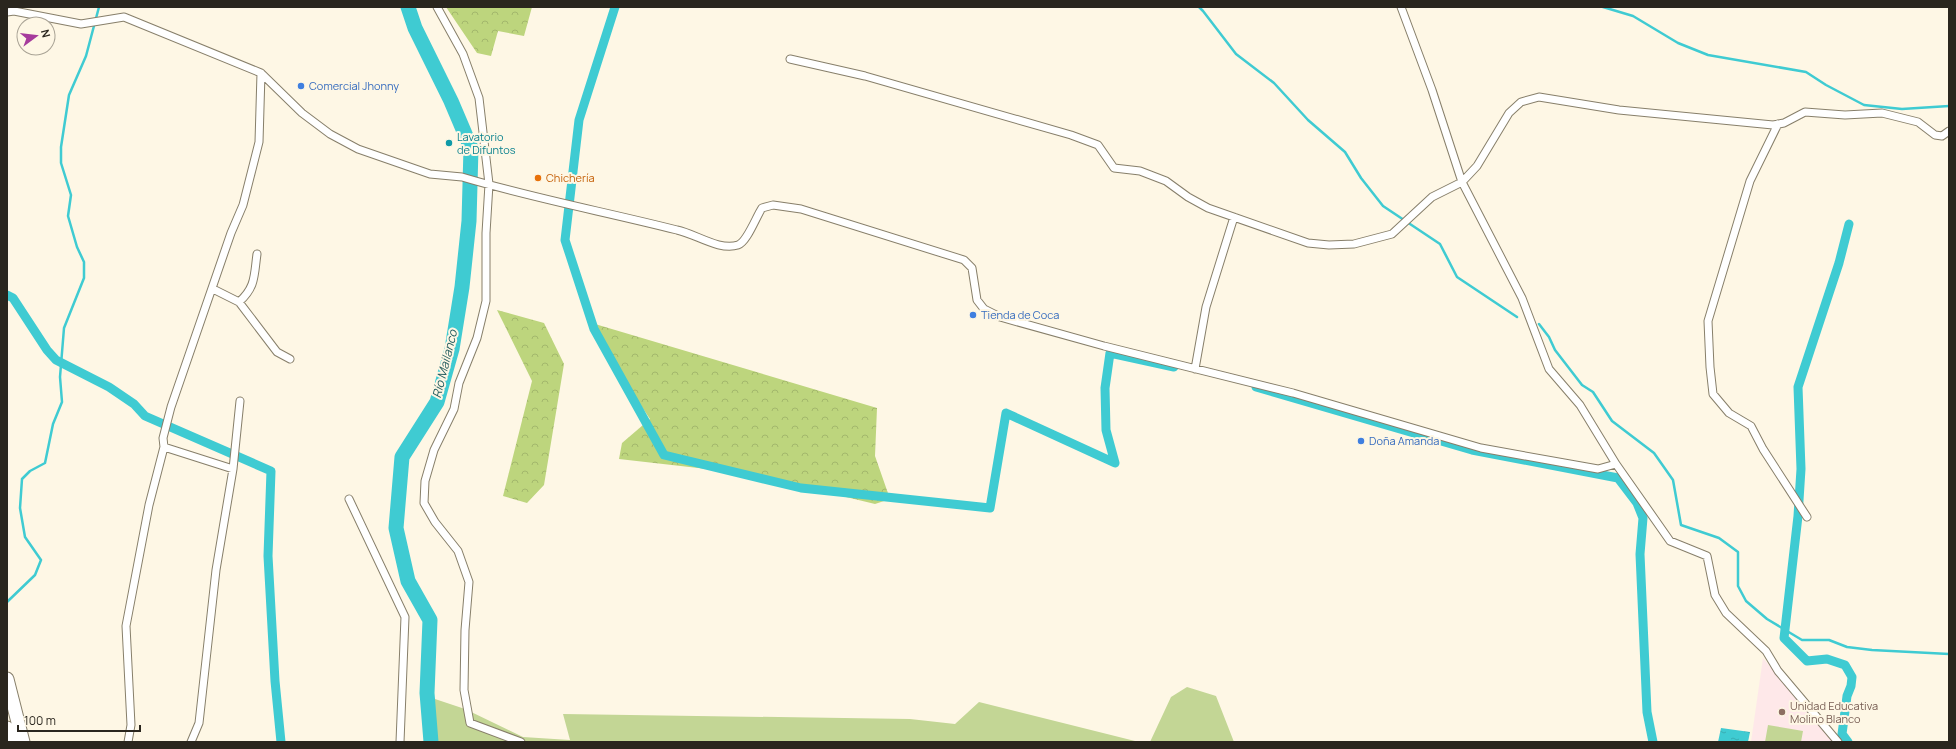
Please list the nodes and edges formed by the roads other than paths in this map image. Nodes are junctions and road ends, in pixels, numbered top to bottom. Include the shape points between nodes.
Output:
1 (437, 7) edge
2 (1401, 7) edge
3 (7, 12) edge
4 (790, 59) dead end
5 (261, 73) junction
6 (1778, 124) junction
7 (1949, 131) edge
8 (1462, 182) junction
9 (489, 184) junction
10 (1234, 217) junction
11 (257, 254) dead end
12 (213, 289) junction
13 (239, 302) junction
14 (290, 359) dead end
15 (1195, 369) junction
16 (240, 401) dead end
17 (164, 447) junction
18 (1616, 464) junction
19 (233, 469) junction
20 (349, 499) dead end
21 (1807, 517) dead end
22 (7, 679) edge
23 (7, 728) edge
24 (11, 742) edge
25 (23, 742) edge
26 (128, 742) edge
27 (190, 742) edge
28 (400, 742) edge
29 (521, 742) edge
30 (1838, 742) edge

1 - 9 street via 463,54 479,98
2 - 8 street
3 - 5 street via 14,11 81,24 124,17
4 - 10 street via 865,76 1071,135 1098,145 1114,168 1140,171 1166,181 1208,208
5 - 9 street via 302,113 330,134 358,149 430,174 462,177
5 - 12 street via 259,142 243,206 231,233
6 - 7 street via 1805,112 1845,115 1882,112 1918,122 1935,135 1942,136
6 - 8 street via 1627,111 1538,98 1521,102 1509,113 1477,166
6 - 21 street via 1750,181 1708,321 1710,367 1713,394 1729,413 1751,426
8 - 10 street via 1432,197 1392,234 1354,244 1308,243
8 - 18 street via 1522,298 1549,369 1580,405
9 - 15 street via 686,232 726,247 740,245 748,237 762,208 773,205 801,209 964,260 972,268 977,300 984,309 1000,316
9 - 29 street via 486,301 477,338 459,383 454,409 434,450 425,480 424,503 435,522 458,551 469,582 464,690 470,723
10 - 15 street via 1206,307
11 - 13 street via 249,294
12 - 13 street
12 - 17 street via 171,407 163,438
13 - 14 street via 277,352
15 - 18 street via 1293,393 1481,448 1598,469
16 - 19 street
17 - 19 street
17 - 26 street via 149,505 126,626 131,725
18 - 30 street via 1670,541 1707,556 1715,595 1726,613 1766,651 1778,671
19 - 27 street via 216,570 199,723
20 - 28 street via 405,617
22 - 25 highway
23 - 24 highway

